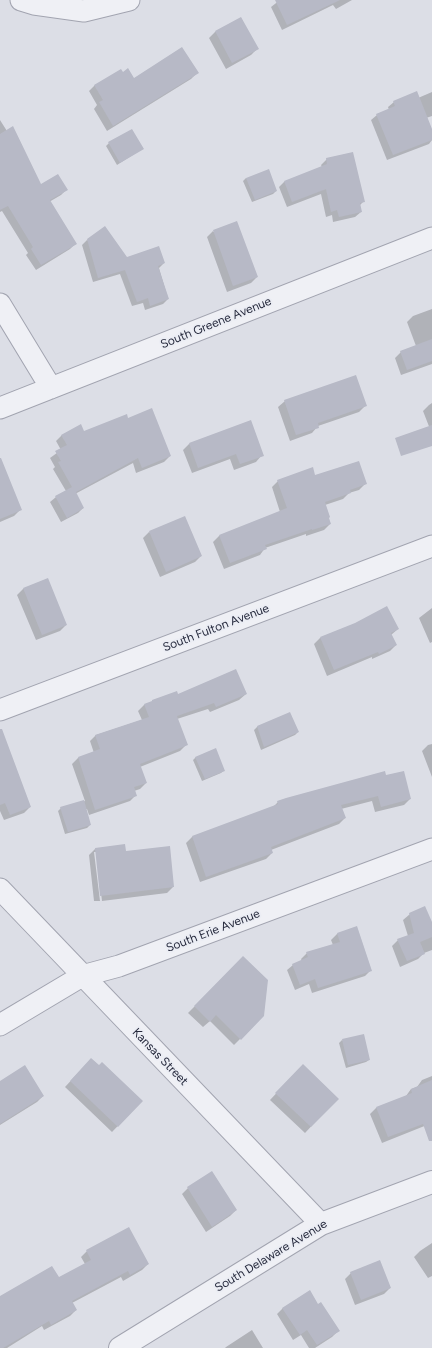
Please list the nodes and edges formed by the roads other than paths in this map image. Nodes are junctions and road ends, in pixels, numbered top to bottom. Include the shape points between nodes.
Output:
1 (21, 0) edge
2 (129, 0) edge
3 (432, 238) edge
4 (0, 304) edge
5 (51, 388) junction
6 (0, 408) edge
7 (432, 546) edge
8 (0, 710) edge
9 (432, 849) edge
10 (0, 889) edge
11 (82, 976) junction
12 (0, 1025) edge
13 (432, 1182) edge
14 (321, 1224) junction
15 (120, 1348) edge

1 - 2 street via 84,11
3 - 5 street, South Greene Avenue
4 - 5 street
5 - 6 street, South Greene Avenue
7 - 8 street, South Fulton Avenue
9 - 11 street, South Erie Avenue via 119,966
10 - 11 street, Kansas Street
11 - 12 street, South Erie Avenue
11 - 14 street, Kansas Street
13 - 14 street, South Delaware Avenue
14 - 15 street, South Delaware Avenue

